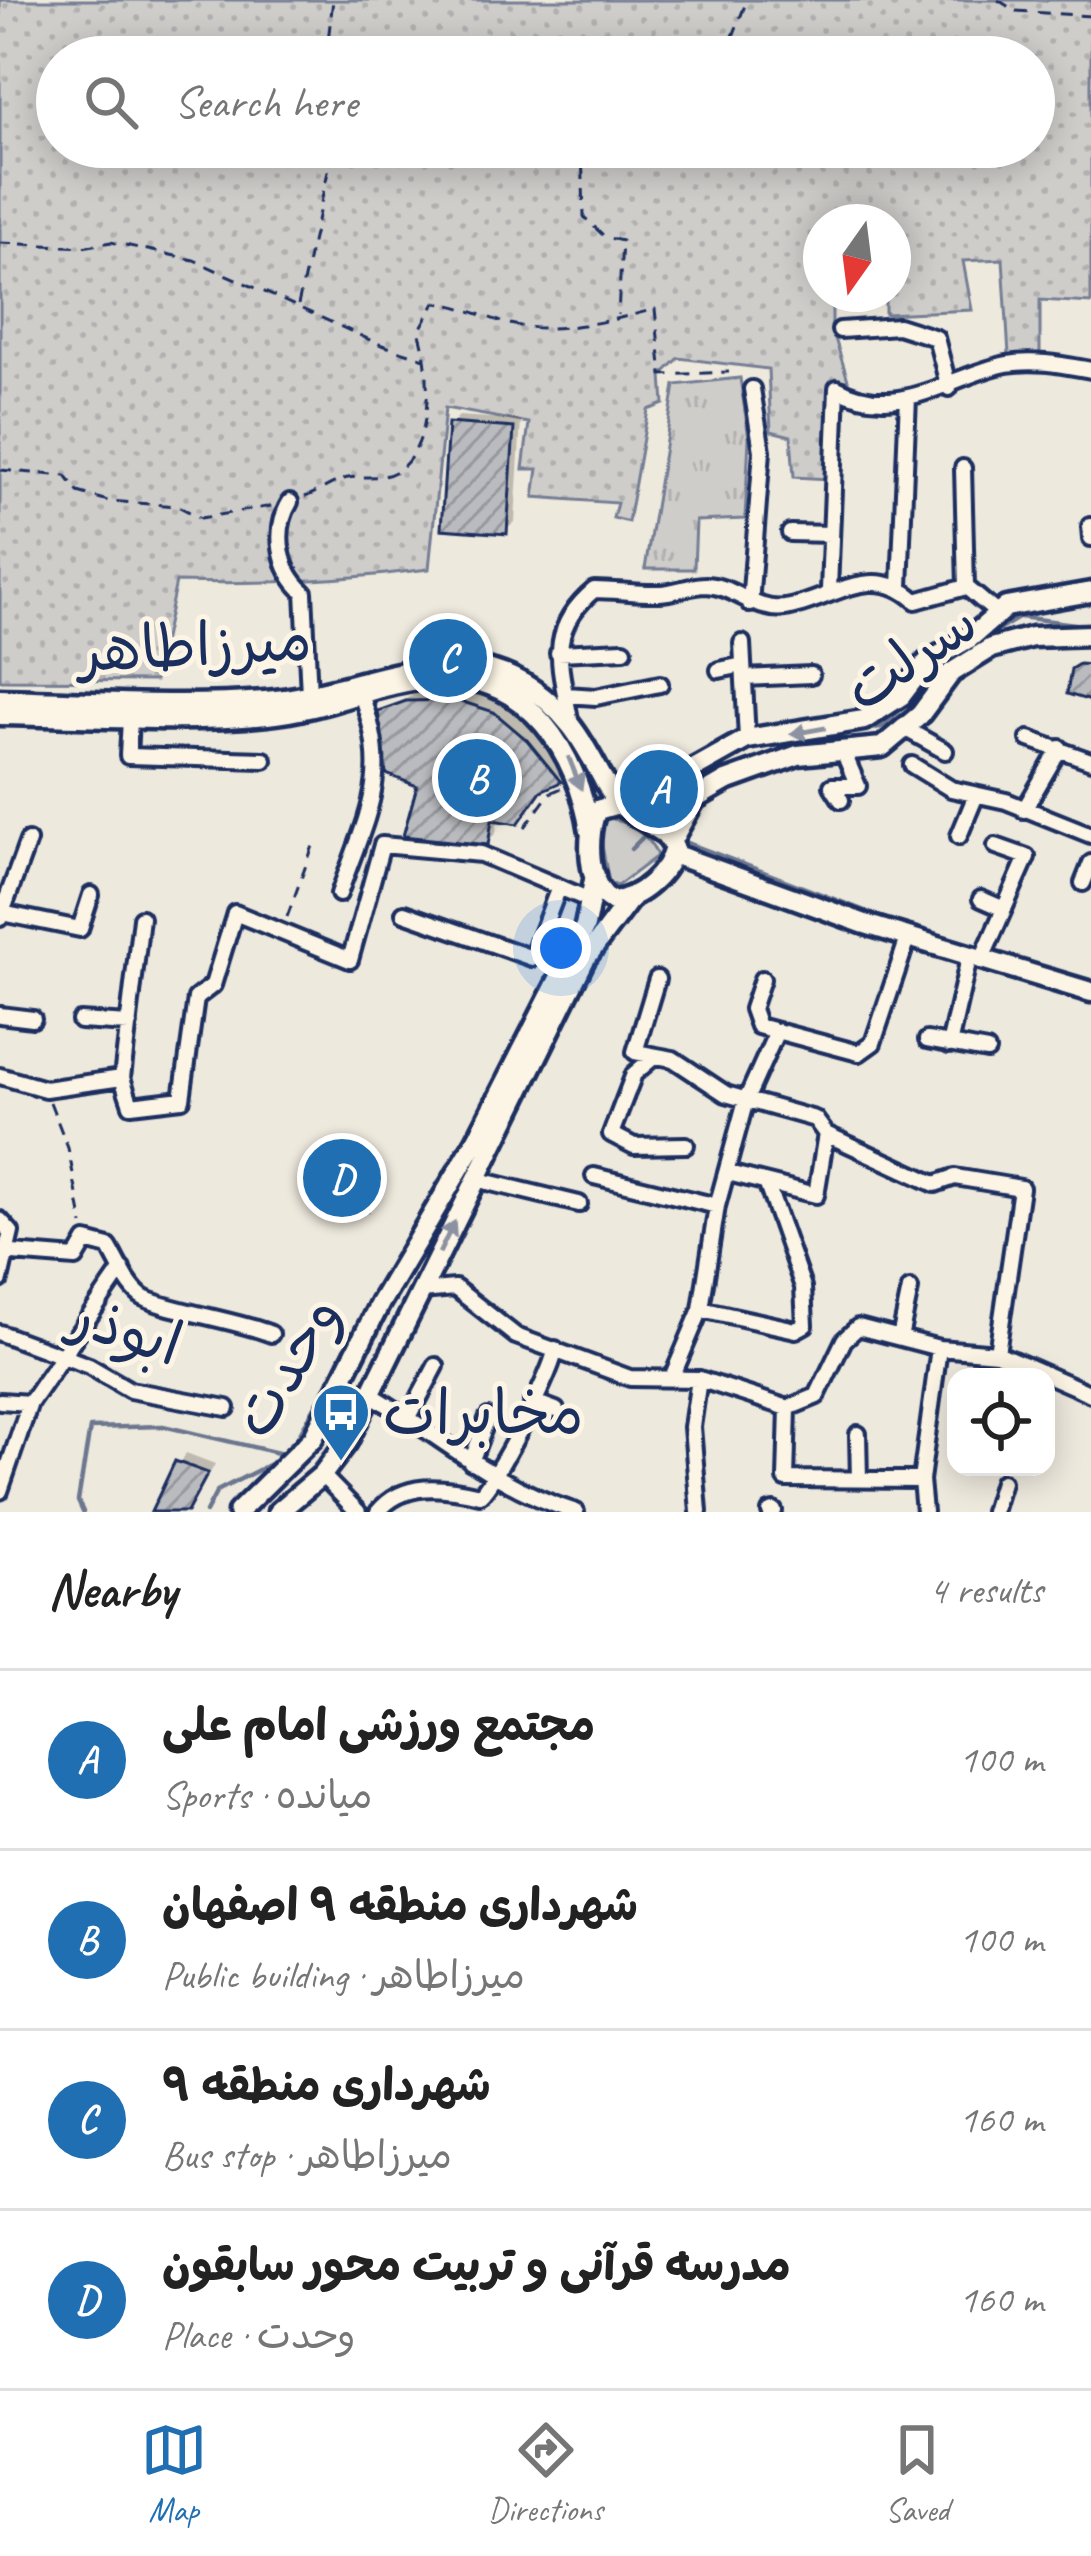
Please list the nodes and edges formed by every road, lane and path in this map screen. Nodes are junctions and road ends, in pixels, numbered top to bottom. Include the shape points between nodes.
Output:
1 (333, 0) edge
2 (747, 0) edge
3 (998, 0) edge
4 (1091, 16) edge
5 (329, 36) edge
6 (732, 36) edge
7 (329, 168) edge
8 (583, 168) edge
9 (0, 243) edge
10 (298, 307) junction
11 (618, 319) junction
12 (840, 330) dead end
13 (428, 360) junction
14 (1091, 370) edge
15 (729, 372) dead end
16 (949, 388) junction
17 (752, 389) dead end
18 (908, 397) junction
19 (963, 468) dead end
20 (0, 470) edge
21 (290, 502) junction
22 (1090, 526) edge
23 (790, 533) dead end
24 (831, 534) junction
25 (1091, 538) edge
26 (900, 587) junction
27 (966, 587) junction
28 (829, 590) junction
29 (1091, 592) edge
30 (750, 604) junction
31 (998, 614) junction
32 (1091, 635) edge
33 (742, 644) dead end
34 (624, 650) dead end
35 (558, 652) junction
36 (719, 670) dead end
37 (743, 672) junction
38 (811, 676) dead end
39 (660, 684) dead end
40 (309, 694) junction
41 (361, 695) junction
42 (566, 695) junction
43 (0, 699) edge
44 (0, 715) edge
45 (130, 719) junction
46 (571, 725) junction
47 (904, 728) junction
48 (1029, 739) dead end
49 (1060, 748) junction
50 (752, 749) junction
51 (945, 751) dead end
52 (843, 752) junction
53 (264, 760) dead end
54 (1091, 761) edge
55 (912, 765) dead end
56 (580, 782) junction
57 (656, 790) dead end
58 (688, 791) junction
59 (976, 795) junction
60 (841, 800) dead end
61 (618, 804) junction
62 (1024, 810) junction
63 (524, 827) dead end
64 (590, 832) junction
65 (1091, 835) edge
66 (959, 836) dead end
67 (28, 842) dead end
68 (314, 846) dead end
69 (996, 846) dead end
70 (672, 847) junction
71 (1091, 863) edge
72 (595, 875) junction
73 (1083, 883) dead end
74 (559, 887) junction
75 (340, 894) dead end
76 (91, 895) dead end
77 (633, 895) junction
78 (981, 899) dead end
79 (592, 901) junction
80 (1004, 909) junction
81 (404, 913) dead end
82 (1, 915) edge
83 (141, 919) dead end
84 (282, 932) junction
85 (908, 938) junction
86 (975, 959) junction
87 (1091, 978) edge
88 (657, 979) dead end
89 (762, 979) dead end
90 (1068, 987) junction
91 (1091, 992) edge
92 (0, 1016) edge
93 (33, 1018) dead end
94 (80, 1021) dead end
95 (129, 1024) junction
96 (777, 1031) junction
97 (927, 1040) dead end
98 (950, 1045) junction
99 (987, 1051) dead end
100 (655, 1056) junction
101 (0, 1076) edge
102 (122, 1078) junction
103 (45, 1089) junction
104 (746, 1100) junction
105 (826, 1134) junction
106 (686, 1145) dead end
107 (728, 1173) junction
108 (594, 1176) dead end
109 (475, 1179) junction
110 (767, 1184) junction
111 (579, 1204) dead end
112 (717, 1205) junction
113 (0, 1220) edge
114 (86, 1241) junction
115 (3, 1253) edge
116 (122, 1269) junction
117 (0, 1280) edge
118 (393, 1282) junction
119 (910, 1289) dead end
120 (419, 1294) junction
121 (701, 1309) junction
122 (369, 1324) junction
123 (0, 1333) edge
124 (271, 1334) dead end
125 (400, 1334) junction
126 (900, 1338) junction
127 (939, 1348) junction
128 (555, 1349) junction
129 (997, 1353) junction
130 (65, 1356) junction
131 (436, 1366) dead end
132 (673, 1376) junction
133 (699, 1378) junction
134 (370, 1394) junction
135 (1091, 1394) edge
136 (0, 1401) edge
137 (532, 1401) junction
138 (30, 1403) junction
139 (227, 1408) dead end
140 (788, 1408) junction
141 (556, 1411) dead end
142 (409, 1417) junction
143 (488, 1417) dead end
144 (858, 1434) dead end
145 (471, 1462) junction
146 (322, 1474) junction
147 (496, 1480) junction
148 (859, 1480) junction
149 (921, 1480) junction
150 (1002, 1482) dead end
151 (0, 1491) edge
152 (238, 1512) edge
153 (278, 1512) edge
154 (358, 1512) edge
155 (378, 1512) edge
156 (576, 1512) edge
157 (699, 1512) edge
158 (924, 1512) edge
159 (993, 1512) edge

1 - 5 path
2 - 6 path
3 - 4 path via 1016,11
7 - 10 path
8 - 11 path via 584,217 604,237 622,241
9 - 10 path via 111,242 194,260
10 - 13 path
11 - 13 path via 509,324 435,303 419,331
11 - 15 path via 655,309 662,375
12 - 16 street via 898,326 935,338
13 - 21 path via 422,427 409,462 390,476 345,478
14 - 16 street via 1009,364
16 - 18 street
17 - 30 street via 763,451
18 - 24 street via 856,399 837,388
18 - 26 street
19 - 27 street
20 - 21 path via 66,476 78,492 178,506 201,518
21 - 40 street via 279,521 288,578 304,592
22 - 25 street
23 - 24 street
24 - 28 street
26 - 27 street via 916,601
26 - 28 street
27 - 31 street
28 - 30 street via 784,608
29 - 31 main road via 1039,598
30 - 35 street via 703,585 663,594 595,590 566,614
31 -> 50 main road via 927,662 901,696 864,720
32 - 47 main road, سرلت via 991,648 951,673
33 - 37 street
34 - 35 street
35 - 42 street
36 - 37 street
37 - 38 street
37 - 50 street
39 - 42 street
40 - 43 main road, میرزاطاهر via 159,704
40 - 46 main road, میرزاطاهر via 418,666 463,664 513,678
41 - 45 main road, میرزاطاهر via 271,715
41 -> 56 main road, میرزاطاهر via 440,677 484,685 544,722
41 - 75 street via 379,780
42 - 46 street
44 - 45 main road, میرزاطاهر
45 - 53 street via 128,756
46 - 61 main road, میرزاطاهر
47 - 51 street
47 - 52 main road, سرلت via 882,747
48 - 49 street
49 - 54 street
49 - 62 street
50 - 52 main road, سرلت
50 - 58 main road
50 - 58 main road, سرلت
52 - 60 street via 858,786 832,787
55 - 59 street
56 - 63 path via 550,793
56 - 64 main road, میرزاطاهر
57 - 58 main road
58 - 70 main road
59 - 62 street
59 - 66 street
61 - 64 main road via 597,810
61 - 70 main road
62 - 65 street
64 - 72 main road
67 - 82 street
68 - 84 path
69 - 80 street via 1027,857
70 - 77 main road via 662,873
70 - 85 main road
71 - 73 street
72 - 77 main road via 604,897
72 - 79 main road, وحدت
74 - 79 street
74 - 81 street via 532,958
74 - 84 street via 481,854 382,845 350,960
76 - 82 street via 80,929
77 - 109 main road, وحدت via 585,959
78 - 80 street
79 - 118 main road, وحدت via 476,1141
80 - 86 street
83 - 95 street
84 - 102 street via 235,913 213,986 196,998 182,1099 130,1106
85 - 86 main road
85 - 96 street via 873,1043 859,1053
86 - 90 main road
86 - 98 street
87 - 90 main road
88 - 100 street via 635,1052
89 - 96 street via 752,1009 758,1026
90 - 91 main road
92 - 93 street
94 - 95 street
95 - 102 street
96 - 104 street
97 - 98 street
98 - 99 street
100 - 104 street
100 - 106 street via 634,1074 611,1134 634,1146
101 - 103 street
102 - 103 street
103 - 114 path via 68,1148
104 - 105 street via 815,1119
104 - 107 street
105 - 110 street via 816,1195
105 - 129 street via 935,1184 955,1177 1021,1188
107 - 110 street
107 - 112 street
108 - 112 street
109 - 111 street
120 -> 109 main road, وحدت
110 - 121 street via 803,1286 805,1325 796,1330
112 - 121 street
113 - 115 street via 10,1232
114 - 115 street via 76,1258
114 - 116 street via 110,1247
115 - 117 street
116 - 124 street via 155,1304
116 - 130 street
118 - 120 main road via 393,1298 403,1303
118 - 122 main road, وحدت
119 - 126 street
120 - 125 main road, وحدت
120 - 128 street via 454,1288 516,1336
121 - 132 street
122 - 125 main road via 387,1316
122 - 152 main road, وحدت via 314,1438
123 - 130 street, ابوذر
125 - 134 main road, وحدت
126 - 127 street
126 - 140 street via 858,1327 817,1396
127 - 129 street
127 - 149 street
128 - 132 street via 630,1378
128 - 137 street via 555,1364
129 - 135 street
130 - 138 street
130 - 139 street, ابوذر via 130,1390
131 - 142 street
132 - 133 street
133 - 140 street
133 - 157 street via 692,1427
134 - 142 street
134 - 146 main road, وحدت
136 - 138 street
137 - 141 street
137 - 147 street
138 - 151 street
140 - 148 street via 786,1479
142 - 145 street
143 - 145 street
144 - 148 street
145 - 147 street
146 - 153 main road, وحدت
146 - 154 street
147 - 155 street via 480,1495 417,1488 391,1496
147 - 156 street
148 - 149 street
149 - 158 street
150 - 159 street

